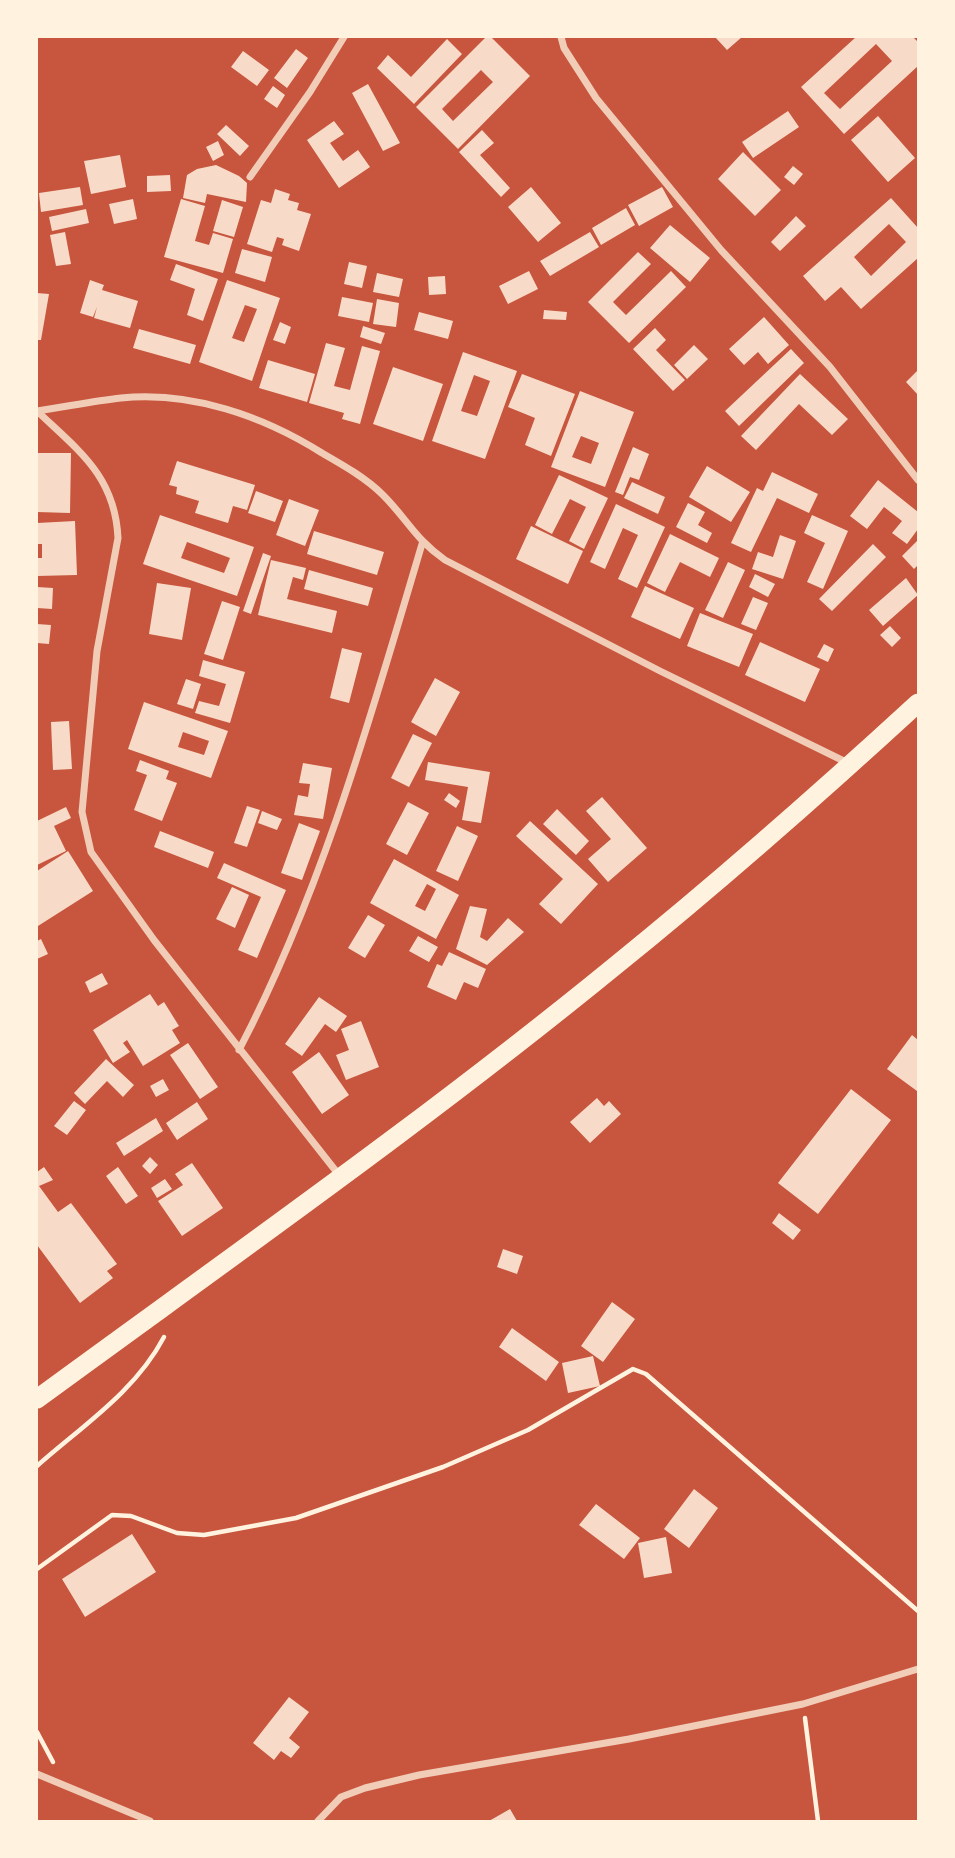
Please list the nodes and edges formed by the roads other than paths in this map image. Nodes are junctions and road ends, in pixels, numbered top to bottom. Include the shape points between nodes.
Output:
1 (344, 37) edge
2 (561, 37) edge
3 (250, 177) dead end
4 (37, 411) edge
5 (918, 480) edge
6 (422, 544) junction
7 (918, 703) edge
8 (852, 764) junction
9 (239, 1050) junction
10 (341, 1177) junction
11 (37, 1399) edge
12 (918, 1669) edge
13 (37, 1774) edge
14 (150, 1821) edge
15 (318, 1821) edge

1 - 3 street
2 - 5 street via 596,98 720,250 830,366
4 - 6 street via 123,398 170,398 227,409 271,424 365,480
4 - 9 street via 104,480 117,521 97,651 82,812 91,852
6 - 8 street via 660,671
6 - 9 street via 298,926
7 - 8 highway
8 - 10 highway via 615,966
9 - 10 street
10 - 11 highway
12 - 15 street via 803,1704 419,1775 341,1797
13 - 14 street

